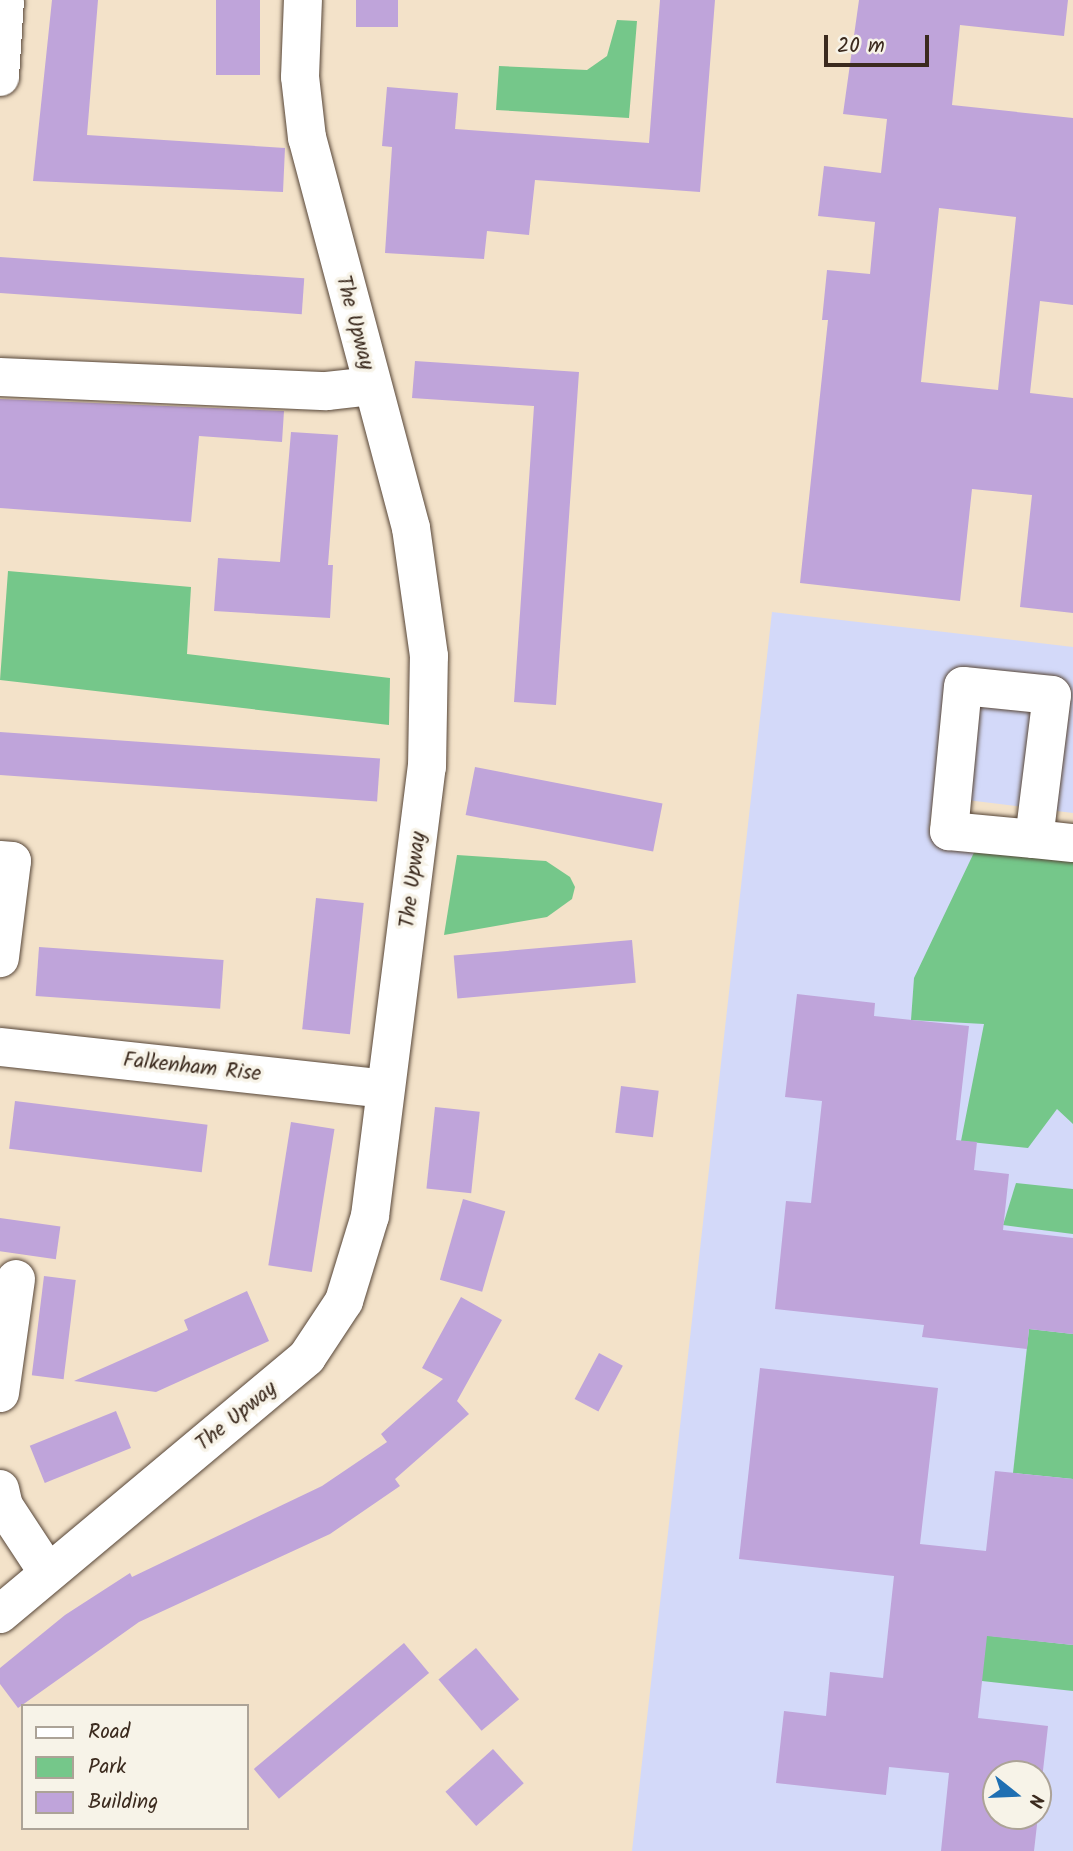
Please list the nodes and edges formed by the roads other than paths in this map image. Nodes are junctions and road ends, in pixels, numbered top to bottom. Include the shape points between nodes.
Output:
1 (5, 0) edge
2 (303, 0) edge
3 (0, 77) edge
4 (0, 377) edge
5 (371, 386) junction
6 (1034, 839) dead end
7 (1073, 843) edge
8 (0, 860) edge
9 (0, 958) edge
10 (0, 1046) edge
11 (384, 1089) junction
12 (16, 1279) dead end
13 (0, 1393) edge
14 (0, 1489) edge
15 (48, 1573) junction
16 (0, 1614) edge

1 - 3 street
2 - 5 street, The Upway via 300,77 307,138
4 - 5 street via 327,391
5 - 11 street, The Upway via 413,540 424,600 430,702 414,885
6 - 7 street
8 - 9 street via 12,861
10 - 11 street, Falkenham Rise
11 - 15 street, The Upway via 370,1216 358,1267 328,1329 280,1383
12 - 13 street
14 - 15 street via 4,1506
15 - 16 street, The Upway

